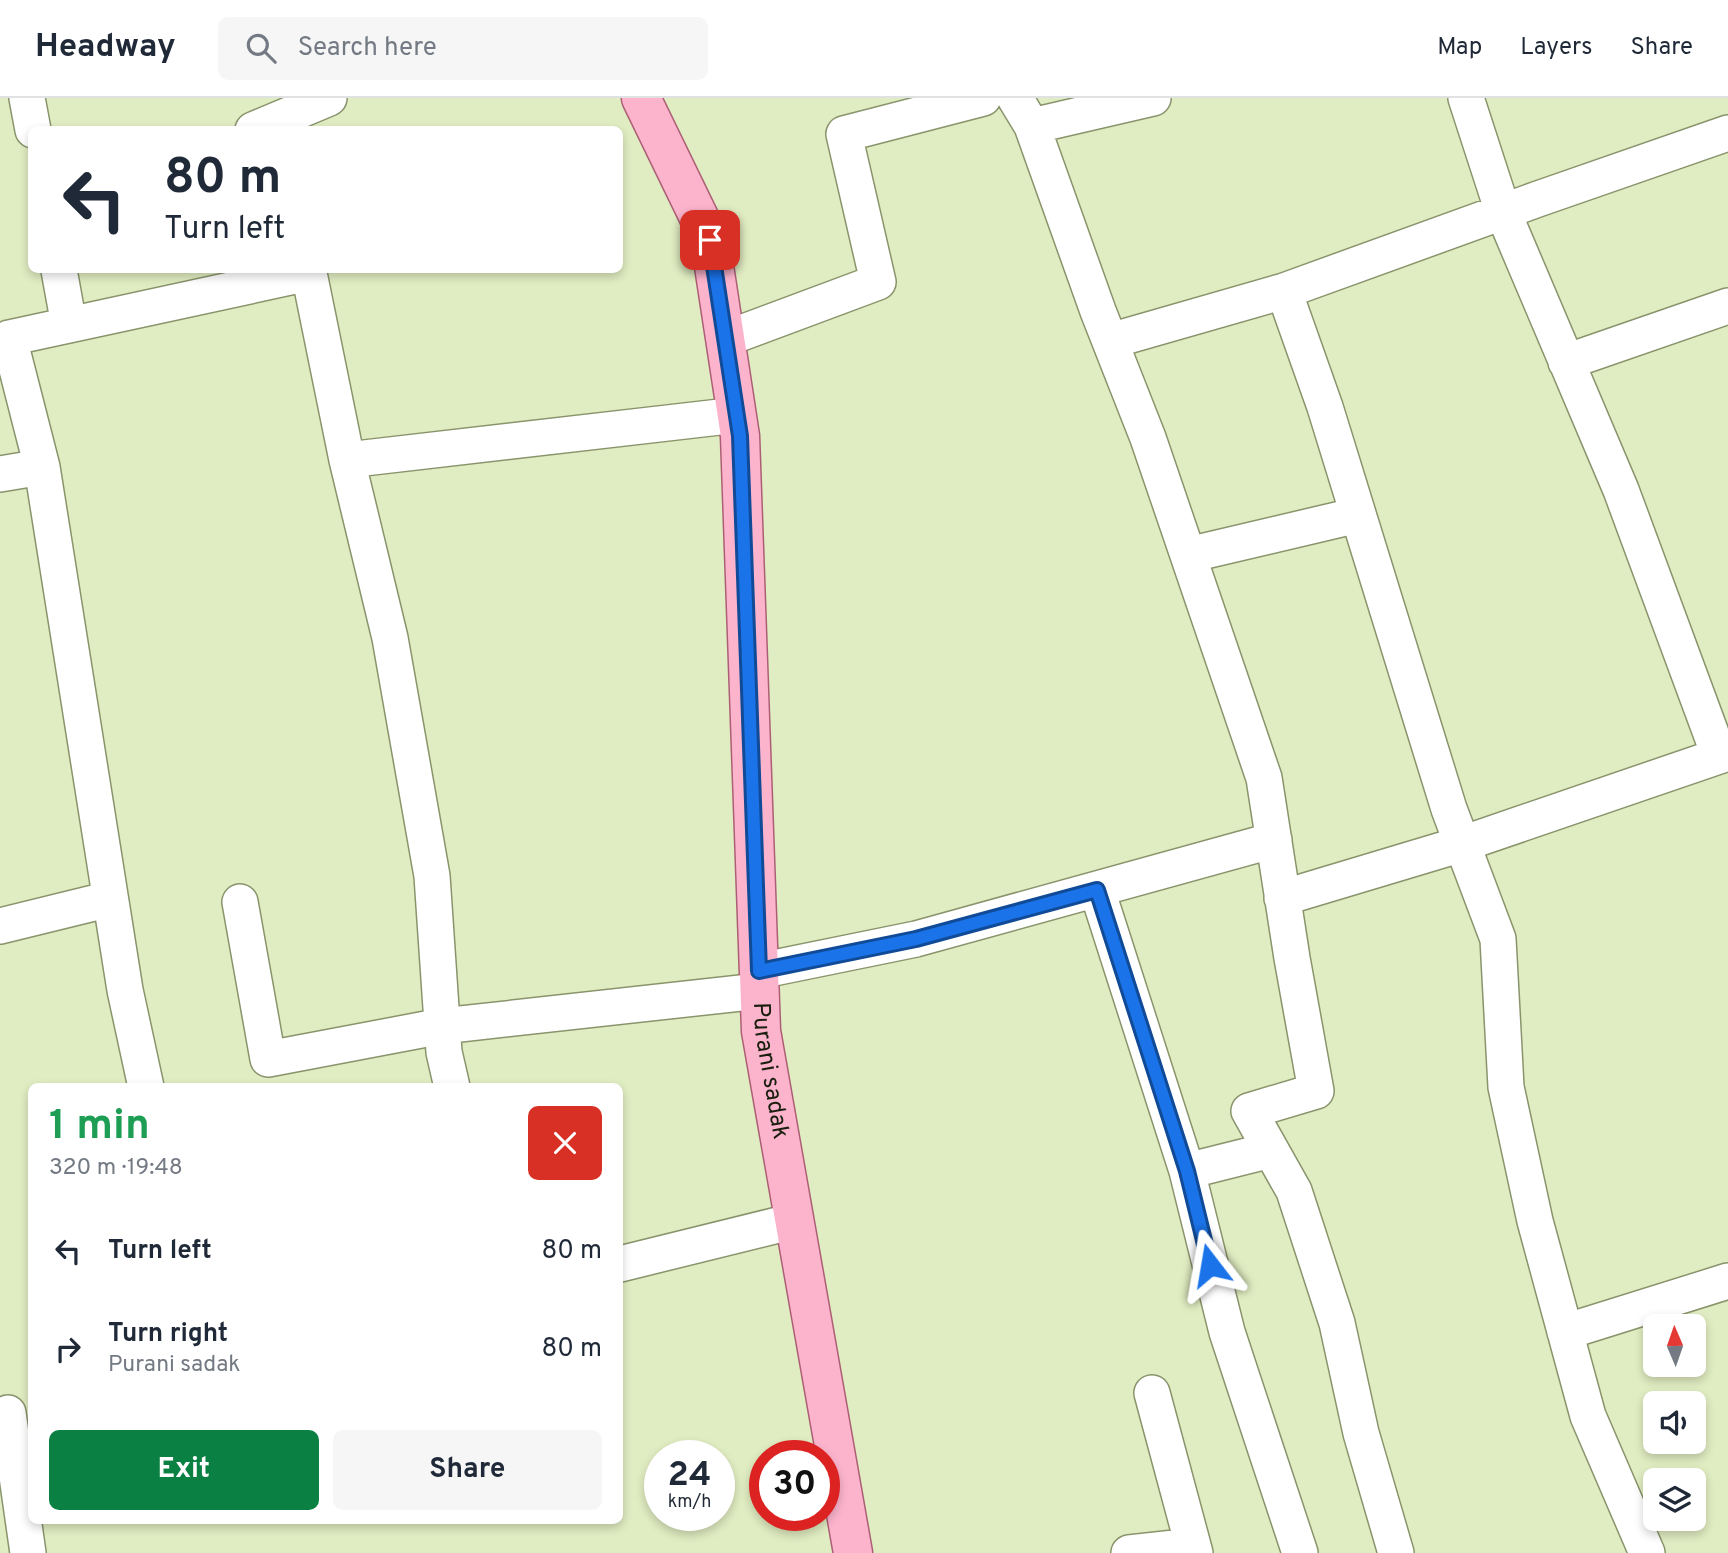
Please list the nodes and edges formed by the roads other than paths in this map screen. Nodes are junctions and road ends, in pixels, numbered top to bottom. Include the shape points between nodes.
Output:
1 (27, 98) edge
2 (329, 98) edge
3 (641, 98) edge
4 (983, 98) edge
5 (1153, 98) edge
6 (1466, 98) edge
7 (1023, 112) edge
8 (32, 126) edge
9 (262, 126) edge
10 (1728, 133) edge
11 (1503, 212) junction
12 (60, 273) edge
13 (1284, 291) junction
14 (1728, 306) edge
15 (69, 325) junction
16 (725, 339) junction
17 (1110, 341) junction
18 (1566, 362) junction
19 (737, 415) junction
20 (347, 460) junction
21 (42, 467) junction
22 (0, 474) edge
23 (1358, 515) junction
24 (1188, 555) junction
25 (1723, 754) edge
26 (1273, 840) junction
27 (1462, 844) junction
28 (1097, 890) junction
29 (1282, 898) junction
30 (110, 899) junction
31 (240, 902) dead end
32 (0, 926) edge
33 (759, 981) junction
34 (442, 1026) junction
35 (145, 1083) edge
36 (451, 1083) edge
37 (1271, 1150) junction
38 (1187, 1171) junction
39 (794, 1221) junction
40 (623, 1263) edge
41 (1728, 1281) edge
42 (1565, 1332) junction
43 (1152, 1393) dead end
44 (13, 1412) edge
45 (1194, 1549) edge
46 (29, 1553) edge
47 (853, 1553) edge
48 (1129, 1553) edge
49 (1300, 1553) edge
50 (1396, 1553) edge
51 (1647, 1553) edge

1 - 8 street
2 - 9 street
3 - 16 main road, Purani sadak via 710,240
4 - 16 street via 844,134 878,282
5 - 7 street
6 - 11 street
7 - 17 street
10 - 11 street
11 - 13 street
11 - 18 street
12 - 15 street
13 - 17 street
13 - 23 street
14 - 18 street
15 - 20 street via 309,273
15 - 21 street via 9,338
16 - 19 main road, Purani sadak
17 - 24 street
18 - 25 street
19 - 20 street
19 - 33 main road, Purani sadak
20 - 34 street via 390,638 432,876
21 - 22 street
21 - 30 street
23 - 24 street
23 - 27 street
24 - 26 street via 1264,778
25 - 27 street
26 - 28 street
26 - 29 street
27 - 29 street
27 - 42 street via 1498,939 1506,1087
28 - 33 street
28 - 38 street
29 - 37 street via 1316,1091 1249,1111
30 - 32 street
30 - 35 street
31 - 34 street via 268,1059
33 - 34 street
33 - 39 main road, Purani sadak via 761,1031
34 - 36 street
37 - 38 street
37 - 50 street via 1294,1191 1337,1323 1361,1433
38 - 49 street via 1227,1332
39 - 40 street
39 - 47 main road, Purani sadak
41 - 42 street
42 - 51 street via 1588,1416
43 - 45 street
44 - 46 street
45 - 48 street

